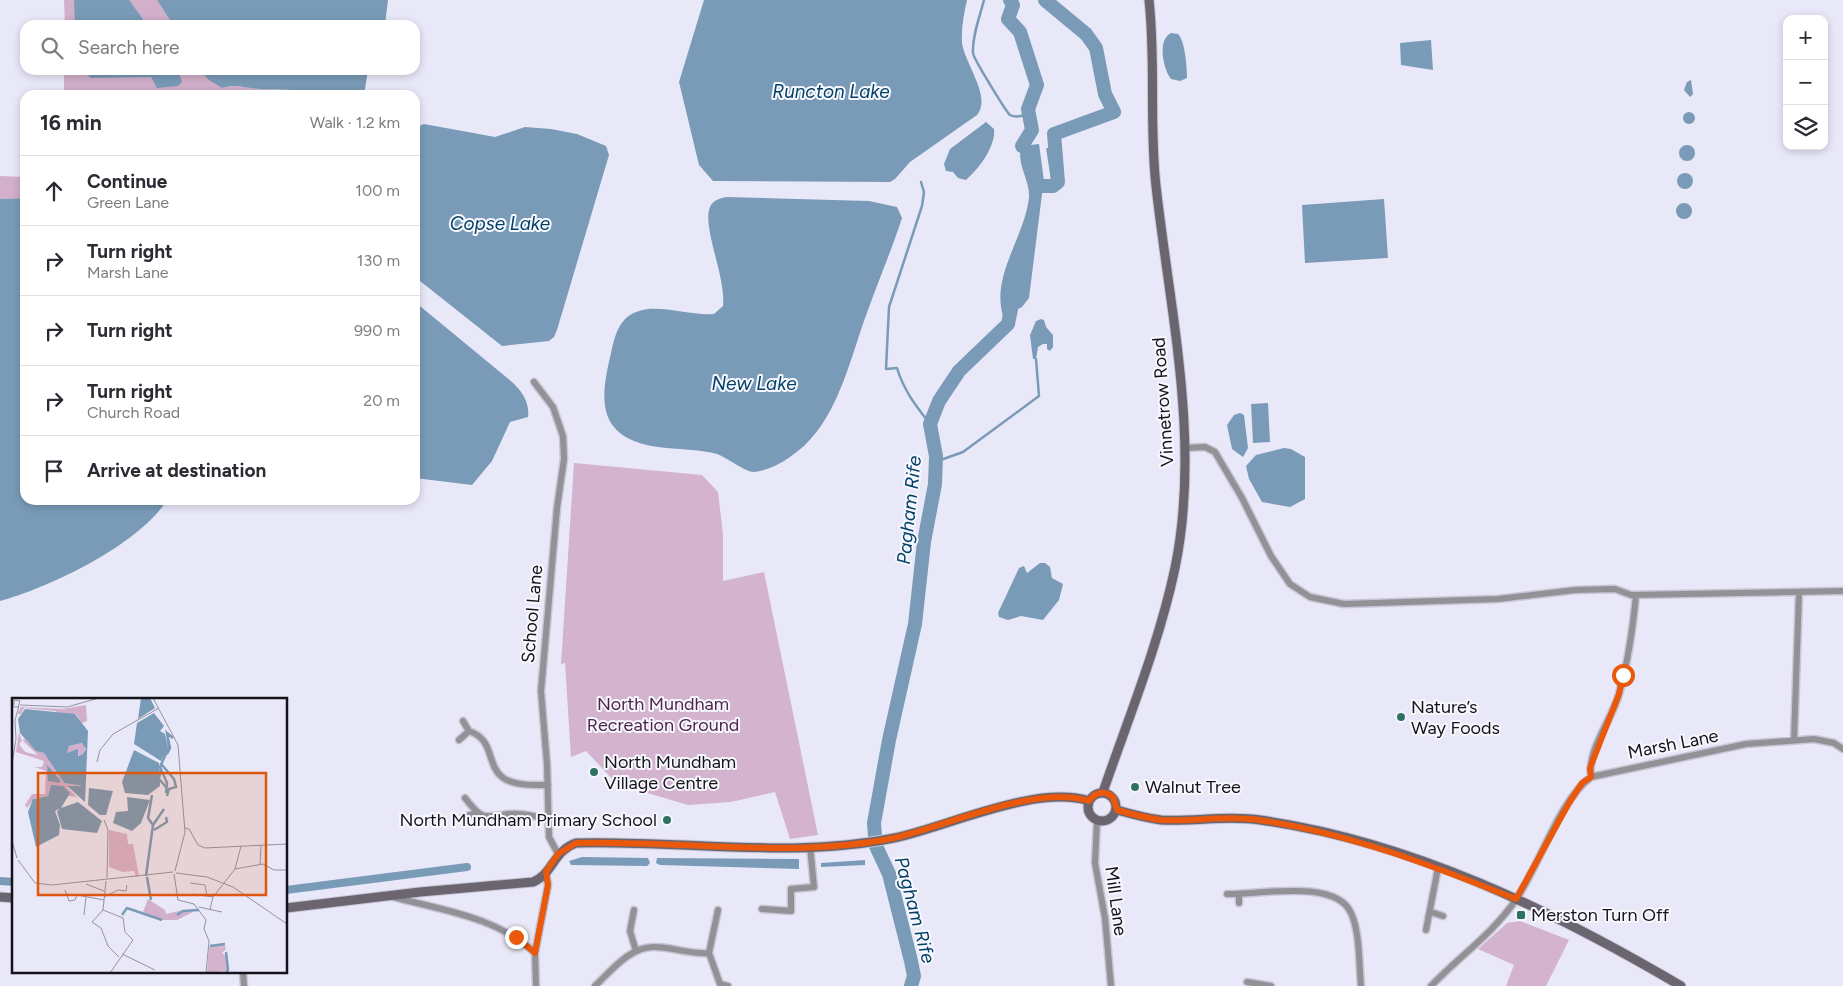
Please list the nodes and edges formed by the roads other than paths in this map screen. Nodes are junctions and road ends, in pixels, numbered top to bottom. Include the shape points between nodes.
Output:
1 (1149, 0) edge
2 (534, 382) dead end
3 (1185, 448) junction
4 (1843, 591) edge
5 (1799, 593) junction
6 (1636, 594) junction
7 (463, 721) dead end
8 (469, 732) junction
9 (459, 740) dead end
10 (1794, 740) junction
11 (1843, 741) edge
12 (1834, 743) junction
13 (1843, 749) edge
14 (1591, 777) junction
15 (548, 785) junction
16 (1103, 792) junction
17 (465, 798) dead end
18 (1089, 801) junction
19 (1117, 810) junction
20 (477, 813) junction
21 (463, 817) dead end
22 (548, 820) junction
23 (1097, 820) junction
24 (810, 846) junction
25 (558, 854) junction
26 (1438, 868) junction
27 (546, 872) junction
28 (1227, 894) dead end
29 (1240, 895) junction
30 (390, 896) junction
31 (1516, 899) junction
32 (1239, 902) dead end
33 (288, 908) edge
34 (762, 909) dead end
35 (634, 910) dead end
36 (718, 910) dead end
37 (1431, 912) junction
38 (1443, 916) dead end
39 (1426, 930) dead end
40 (636, 951) junction
41 (535, 953) junction
42 (709, 954) junction
43 (1247, 982) dead end
44 (536, 986) edge
45 (595, 986) edge
46 (728, 986) edge
47 (1111, 986) edge
48 (1271, 986) edge
49 (1362, 986) edge
50 (1432, 986) edge
51 (1681, 986) edge

1 - 3 main road, Vinnetrow Road via 1156,184 1182,394
2 - 15 street, School Lane via 553,407 563,436 564,459 541,691
3 - 6 street via 1205,447 1215,452 1271,556 1290,584 1310,597 1344,604 1498,599 1575,590 1615,589
3 - 16 main road, Vinnetrow Road via 1175,568 1161,620
4 - 5 street
5 - 6 street
5 - 10 street
6 - 14 street via 1619,694 1596,748 1590,768
7 - 8 street
8 - 9 street
8 - 15 street via 486,743 502,777 512,782
10 - 12 street, Marsh Lane
10 - 14 street, Marsh Lane via 1746,744
11 - 12 street
12 - 13 street, Marsh Lane
14 - 31 street via 1582,783 1569,803
15 - 22 street, School Lane
16 - 18 main road via 1095,794
16 - 19 main road via 1113,797
17 - 20 street
18 - 23 main road via 1088,810
18 - 24 main road via 1071,797 1037,800 894,838
19 - 23 main road via 1107,821
19 - 26 main road via 1162,820 1224,817 1260,820 1360,842
20 - 21 street
20 - 22 street via 491,818 509,814
22 - 25 street, School Lane via 549,837
23 - 47 street, Mill Lane via 1096,872 1105,918
24 - 25 main road via 602,842 576,843
24 - 34 street via 814,887 792,888 791,911
25 - 27 main road
26 - 31 main road
26 - 37 street via 1432,888
27 - 30 main road via 528,883
27 - 41 street via 548,885
28 - 29 street
29 - 32 street
29 - 49 street via 1320,893 1345,904 1355,926
30 - 33 main road
30 - 41 street via 473,918 516,937
31 - 50 street via 1496,925
31 - 51 main road via 1572,925
35 - 40 street via 630,930
36 - 42 street
37 - 38 street
37 - 39 street
40 - 42 street via 655,947
40 - 45 street
41 - 44 street
42 - 46 street via 720,984
43 - 48 street

